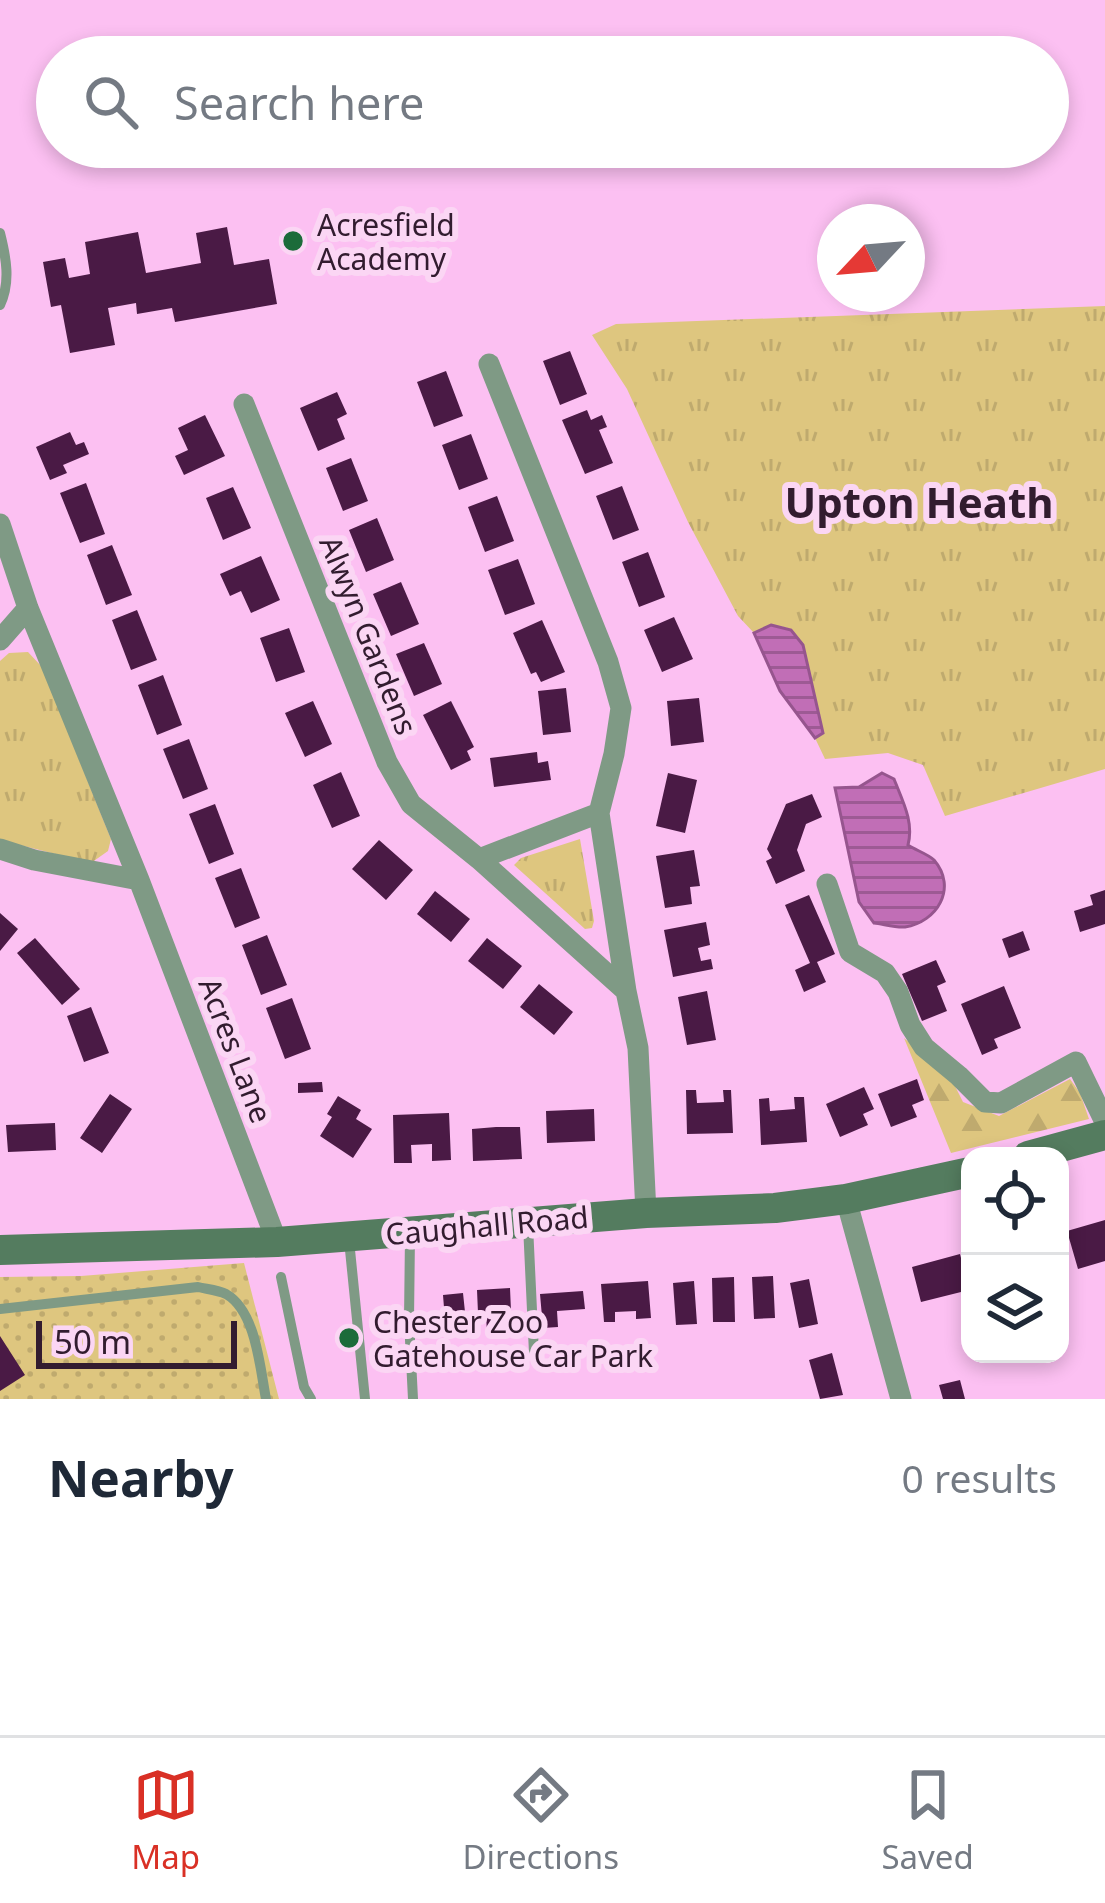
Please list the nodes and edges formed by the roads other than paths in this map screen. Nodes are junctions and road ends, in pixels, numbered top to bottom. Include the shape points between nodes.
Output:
1 (0, 233) edge
2 (0, 305) edge
3 (489, 364) dead end
4 (244, 404) dead end
5 (0, 524) edge
6 (28, 608) junction
7 (0, 640) edge
8 (598, 813) junction
9 (0, 849) edge
10 (479, 859) junction
11 (139, 880) junction
12 (827, 884) dead end
13 (626, 991) junction
14 (1105, 1122) edge
15 (1105, 1135) edge
16 (1061, 1147) edge
17 (961, 1174) edge
18 (846, 1199) junction
19 (646, 1213) junction
20 (528, 1222) junction
21 (410, 1232) junction
22 (349, 1236) junction
23 (277, 1242) junction
24 (0, 1250) edge
25 (281, 1277) dead end
26 (0, 1309) edge
27 (535, 1353) dead end
28 (266, 1399) edge
29 (311, 1399) edge
30 (364, 1399) edge
31 (413, 1399) edge
32 (902, 1399) edge

1 - 2 lane via 7,291
3 - 8 street via 621,708
4 - 10 street, Alwyn Gardens via 387,761 411,804
5 - 6 street, Acres Lane
6 - 7 street
6 - 11 street, Acres Lane
8 - 10 street
8 - 13 street
9 - 11 street
10 - 13 street, Alwyn Gardens
11 - 23 street, Acres Lane
12 - 14 street via 850,952 885,973 924,1047 975,1094 1001,1102 1076,1062
13 - 19 street via 638,1048
15 - 16 street
17 - 18 street, Caughall Road
18 - 19 street, Caughall Road
18 - 32 street
19 - 20 street, Caughall Road
20 - 21 street, Caughall Road
20 - 27 lane
21 - 22 street, Caughall Road
21 - 31 lane
22 - 23 street, Caughall Road
22 - 30 lane
23 - 24 street, Caughall Road
25 - 29 lane
26 - 28 lane via 198,1287 225,1293 255,1341

